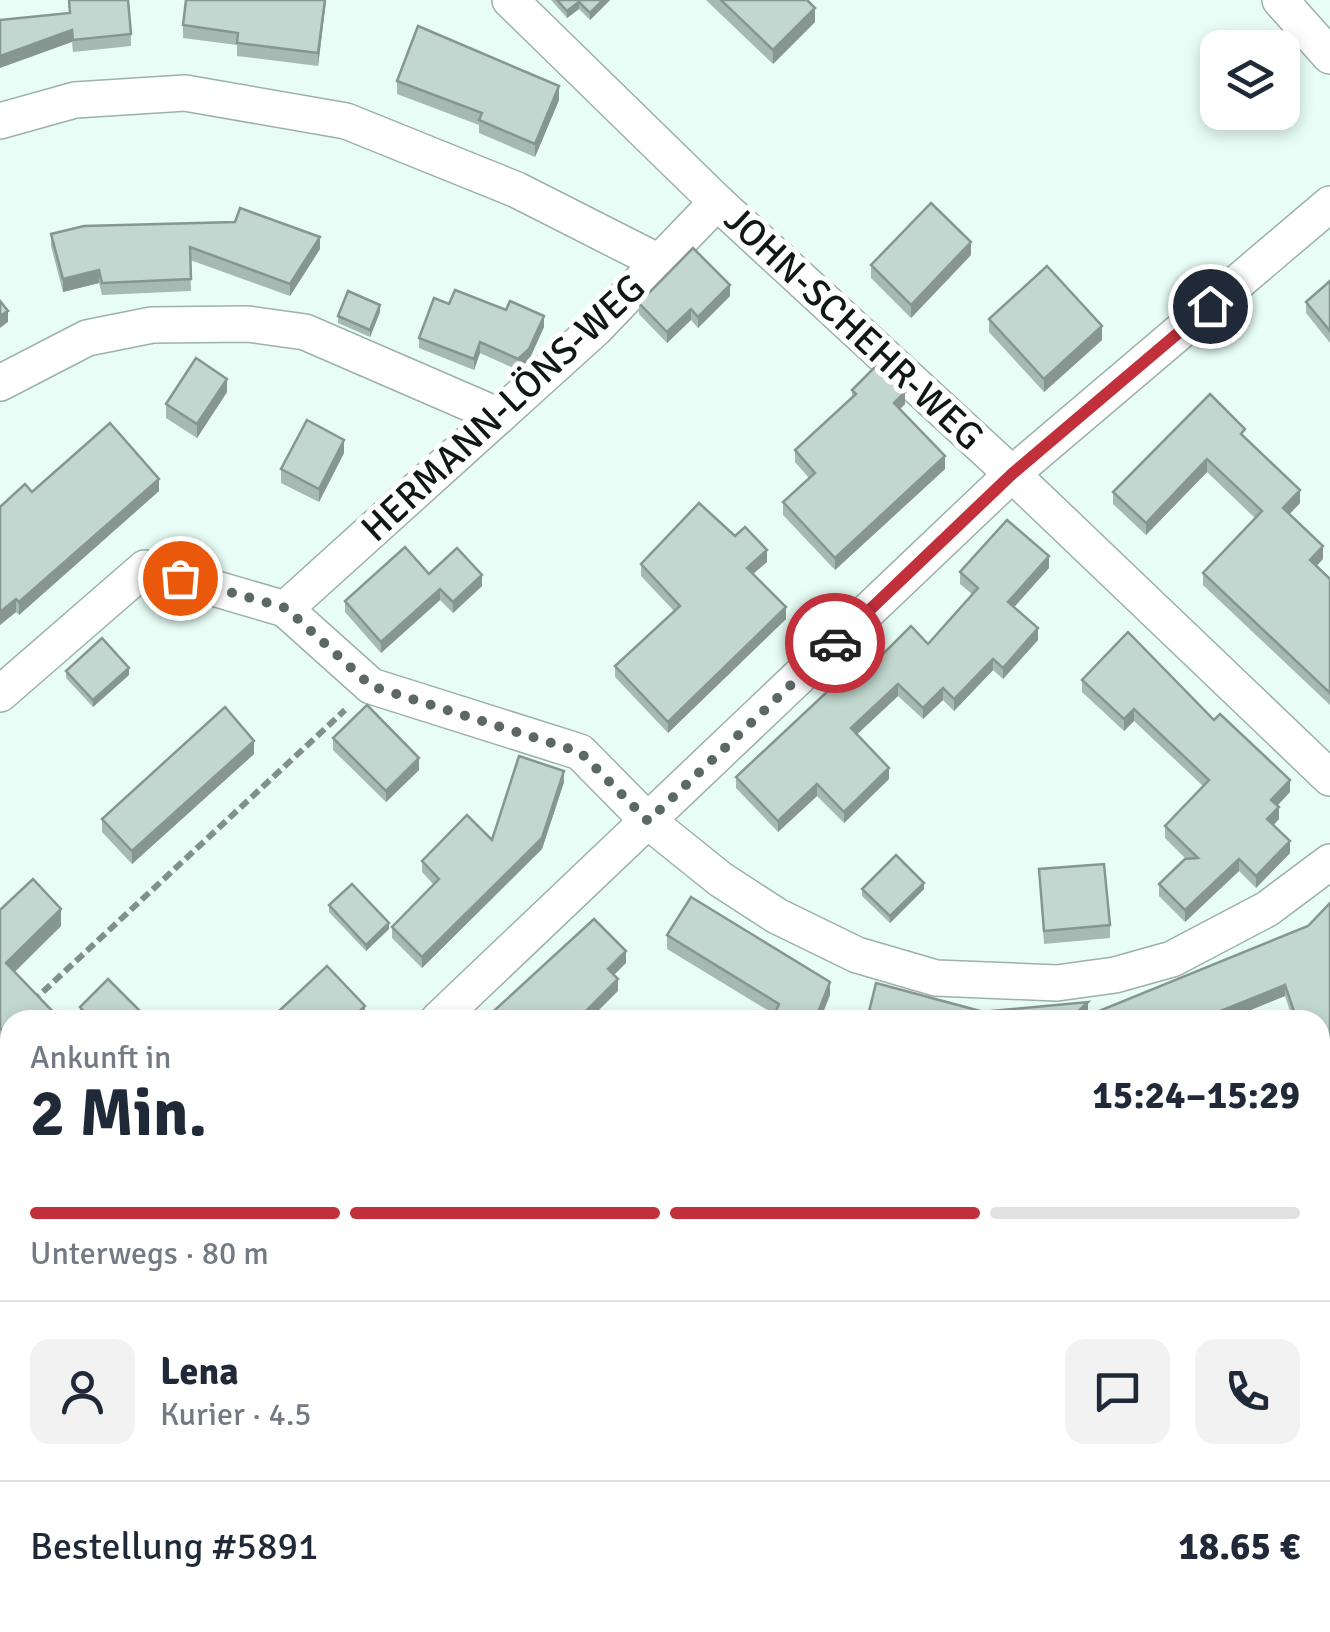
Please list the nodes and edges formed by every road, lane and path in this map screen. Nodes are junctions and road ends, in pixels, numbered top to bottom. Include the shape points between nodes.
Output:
1 (510, 0) edge
2 (1280, 0) edge
3 (1330, 56) edge
4 (0, 121) edge
5 (717, 202) junction
6 (1330, 204) edge
7 (658, 262) junction
8 (0, 382) edge
9 (499, 416) junction
10 (1012, 474) junction
11 (286, 608) junction
12 (371, 686) junction
13 (0, 694) edge
14 (1330, 778) edge
15 (648, 821) junction
16 (1330, 862) edge
17 (27, 1007) edge
18 (449, 1010) edge

1 - 5 street, JOHN-SCHEHR-WEG
2 - 3 street
4 - 7 street via 75,100 186,93 346,121 518,190
5 - 7 street, HERMANN-LÖNS-WEG
5 - 10 street, JOHN-SCHEHR-WEG
6 - 10 street
7 - 9 street, HERMANN-LÖNS-WEG
8 - 9 street via 87,338 152,325 248,324 305,332
9 - 11 street, HERMANN-LÖNS-WEG
10 - 14 street, JOHN-SCHEHR-WEG
10 - 15 street
11 - 12 street
11 - 13 street via 145,568
12 - 15 street via 580,752
12 - 17 path
15 - 16 street via 720,879 815,936 936,978 1006,984 1115,975 1172,958 1267,909
15 - 18 street

